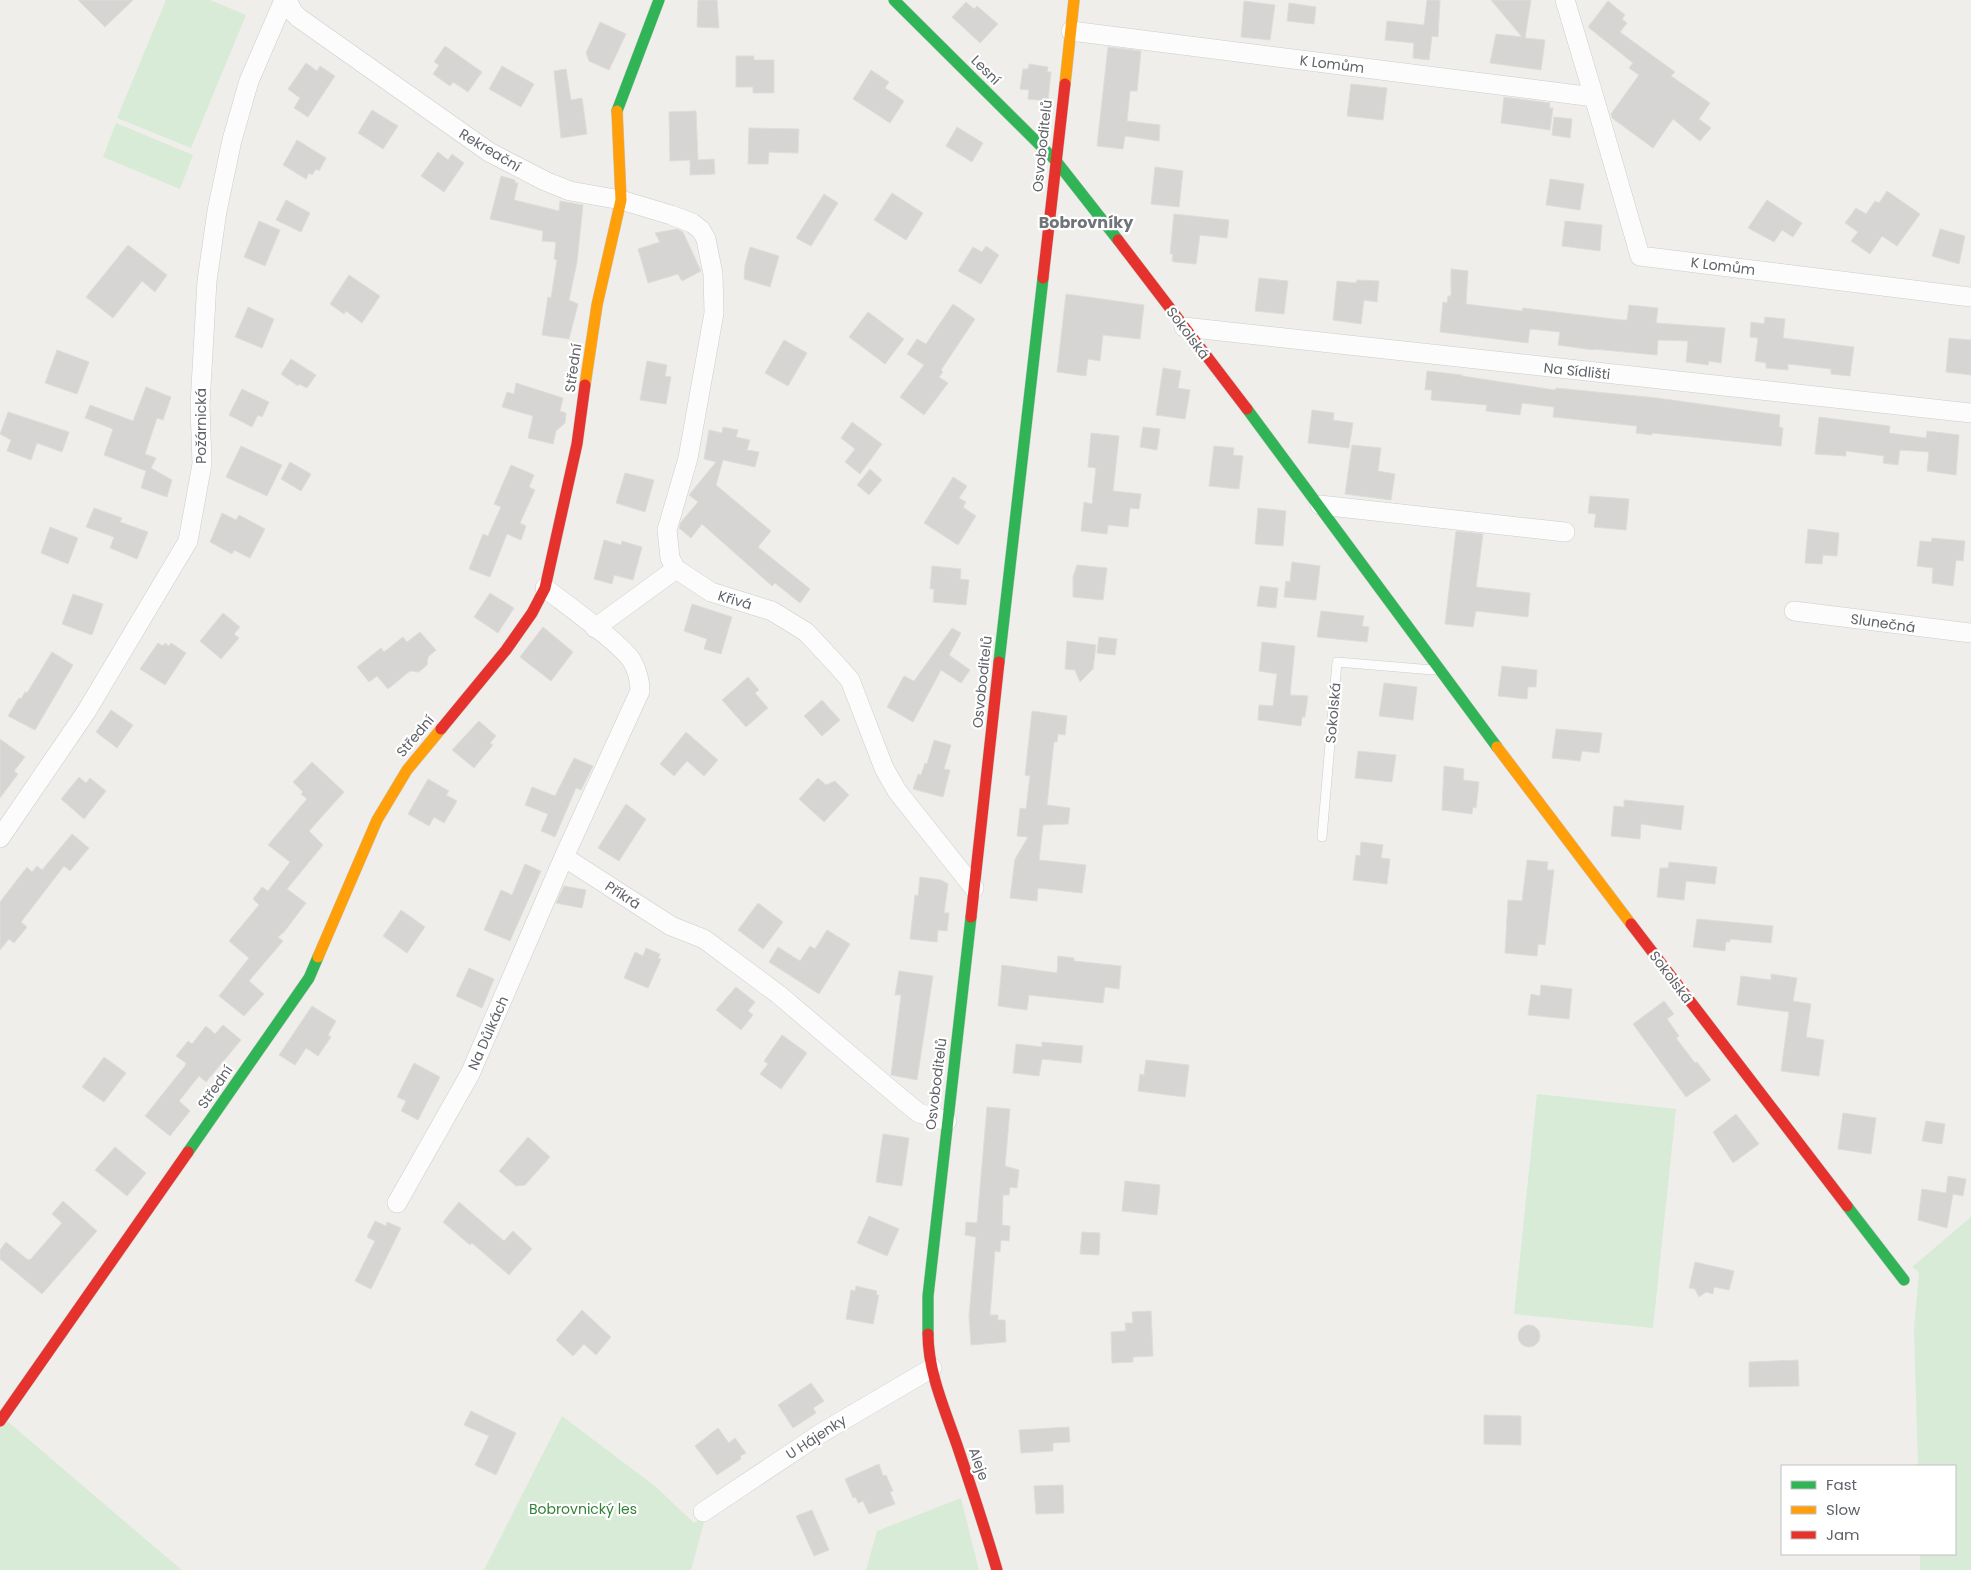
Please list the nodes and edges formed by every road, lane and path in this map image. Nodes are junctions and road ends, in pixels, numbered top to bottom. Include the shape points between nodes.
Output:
1 (286, 0) edge
2 (659, 0) edge
3 (894, 0) edge
4 (1074, 0) edge
5 (1566, 0) edge
6 (1071, 31) junction
7 (1594, 96) junction
8 (1056, 161) junction
9 (621, 200) junction
10 (1971, 297) edge
11 (1184, 327) junction
12 (1971, 413) edge
13 (1320, 505) junction
14 (1565, 532) dead end
15 (676, 568) junction
16 (545, 588) junction
17 (1794, 611) dead end
18 (595, 628) junction
19 (1971, 633) edge
20 (1440, 671) junction
21 (1322, 837) dead end
22 (0, 838) edge
23 (564, 857) junction
24 (974, 888) junction
25 (947, 1121) junction
26 (397, 1203) dead end
27 (1904, 1280) dead end
28 (932, 1368) junction
29 (0, 1421) edge
30 (703, 1512) dead end
31 (997, 1570) edge

1 - 9 street, Rekreační via 300,18 489,152 570,191
1 - 22 street, Požárnická via 249,82 216,212 207,281 200,405 202,464 188,541 86,712
2 - 9 street, Střední via 617,112
3 - 8 street, Lesní
4 - 6 street, Osvoboditelů
5 - 7 street, K Lomům
6 - 7 street, K Lomům
6 - 8 street, Osvoboditelů
7 - 10 street, K Lomům via 1640,256
8 - 11 street, Sokolská
8 - 24 street, Osvoboditelů
9 - 15 street, Rekreační via 696,226 704,234 713,274 714,314 693,431 668,530 670,558
9 - 16 street, Střední via 597,305 577,444
11 - 12 street, Na Sídlišti
11 - 13 street, Sokolská
13 - 14 street
13 - 20 street, Sokolská
15 - 18 street
15 - 24 street, Křivá via 710,592 772,611 806,632 836,663 850,680 884,768 897,791
16 - 18 street
16 - 29 street, Střední via 506,650 407,770 377,820 309,978
17 - 19 street, Slunečná
18 - 23 street via 631,659 640,680 640,690
20 - 21 lane, Sokolská via 1337,662
20 - 27 street, Sokolská
23 - 25 street, Příkrá via 671,926 704,939 778,994 904,1101 919,1112
23 - 26 street, Na Důlkách via 470,1074
24 - 25 street, Osvoboditelů
25 - 28 street, Osvoboditelů via 928,1296 928,1346
28 - 30 street, U Hájenky via 822,1432
28 - 31 street, Aleje

